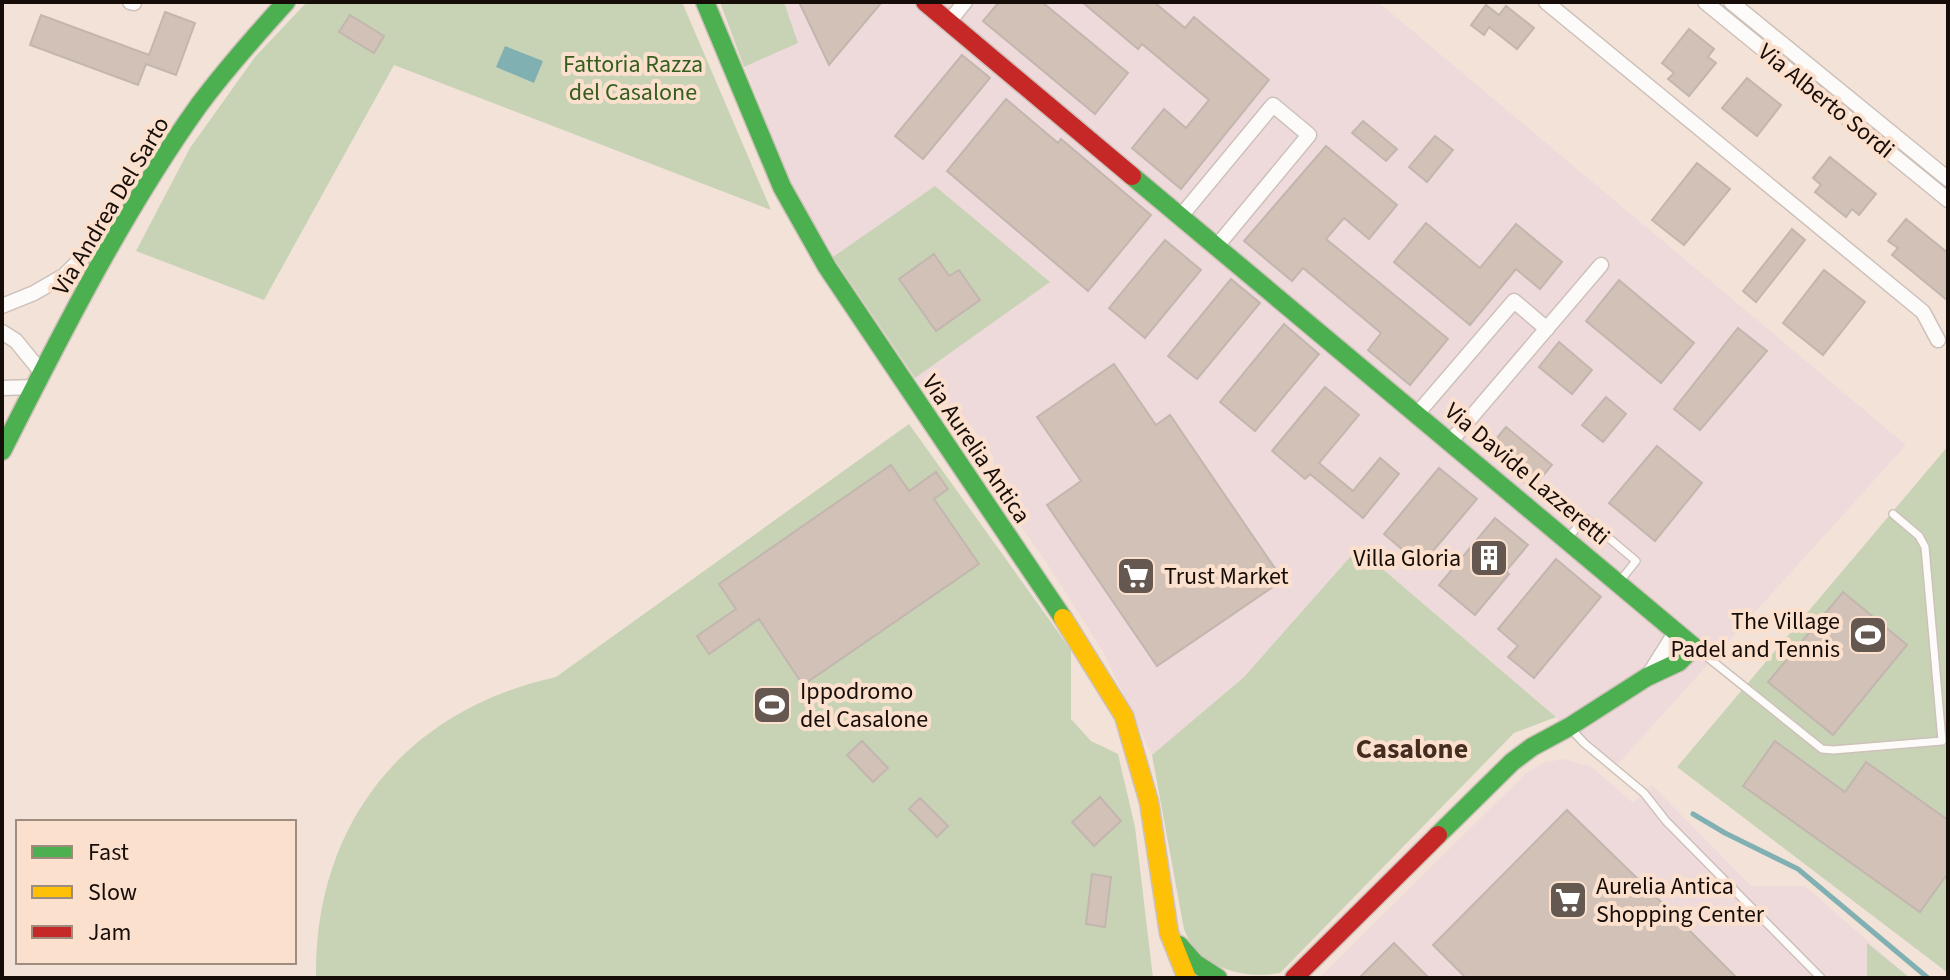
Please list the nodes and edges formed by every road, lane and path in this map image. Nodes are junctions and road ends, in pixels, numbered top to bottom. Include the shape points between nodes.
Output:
1 (286, 2) edge
2 (705, 2) edge
3 (925, 2) edge
4 (965, 2) edge
5 (1546, 2) edge
6 (1705, 2) edge
7 (1731, 2) edge
8 (949, 22) junction
9 (1948, 179) edge
10 (1948, 200) edge
11 (137, 201) junction
12 (1181, 216) junction
13 (1217, 246) junction
14 (1601, 265) dead end
15 (2, 306) edge
16 (1547, 329) junction
17 (2, 332) edge
18 (1938, 340) dead end
19 (38, 380) junction
20 (2, 388) edge
21 (1417, 414) junction
22 (1450, 442) junction
23 (2, 451) edge
24 (1893, 514) dead end
25 (1567, 540) junction
26 (1618, 582) junction
27 (1675, 633) junction
28 (1694, 647) junction
29 (1647, 677) junction
30 (1569, 727) junction
31 (1169, 933) junction
32 (1300, 974) edge
33 (1187, 978) edge
34 (1218, 978) edge
35 (1821, 978) edge

1 - 11 street, Via Andrea Del Sarto via 215,84
2 - 31 street, Via Aurelia Antica via 782,187 827,267 1124,716 1149,802
3 - 8 street, Via Davide Lazzeretti
4 - 8 street
5 - 18 street via 1923,312
6 - 10 street, Via Alberto Sordi
7 - 9 street, Via Alberto Sordi
8 - 12 street, Via Davide Lazzeretti
11 - 15 street via 65,275
11 - 19 street, Via Andrea Del Sarto
12 - 13 street, Via Davide Lazzeretti
12 - 13 street via 1273,105 1309,135
13 - 21 street, Via Davide Lazzeretti
14 - 16 street
16 - 21 street via 1514,301
16 - 22 street
17 - 19 street via 16,341
19 - 20 street
19 - 23 street, Via Andrea Del Sarto
21 - 22 street, Via Davide Lazzeretti
22 - 25 street, Via Davide Lazzeretti
24 - 28 lane, Via Davide Lazzeretti via 1925,547 1942,741 1822,749
25 - 26 street, Via Davide Lazzeretti
25 - 26 lane via 1585,518 1636,561
26 - 27 street, Via Davide Lazzeretti
27 - 28 street, Via Davide Lazzeretti
27 - 29 street
28 - 29 street via 1679,662
29 - 30 street
30 - 32 street via 1500,772
30 - 35 lane via 1644,793
31 - 33 street, Via Aurelia Antica
31 - 34 street via 1195,963

